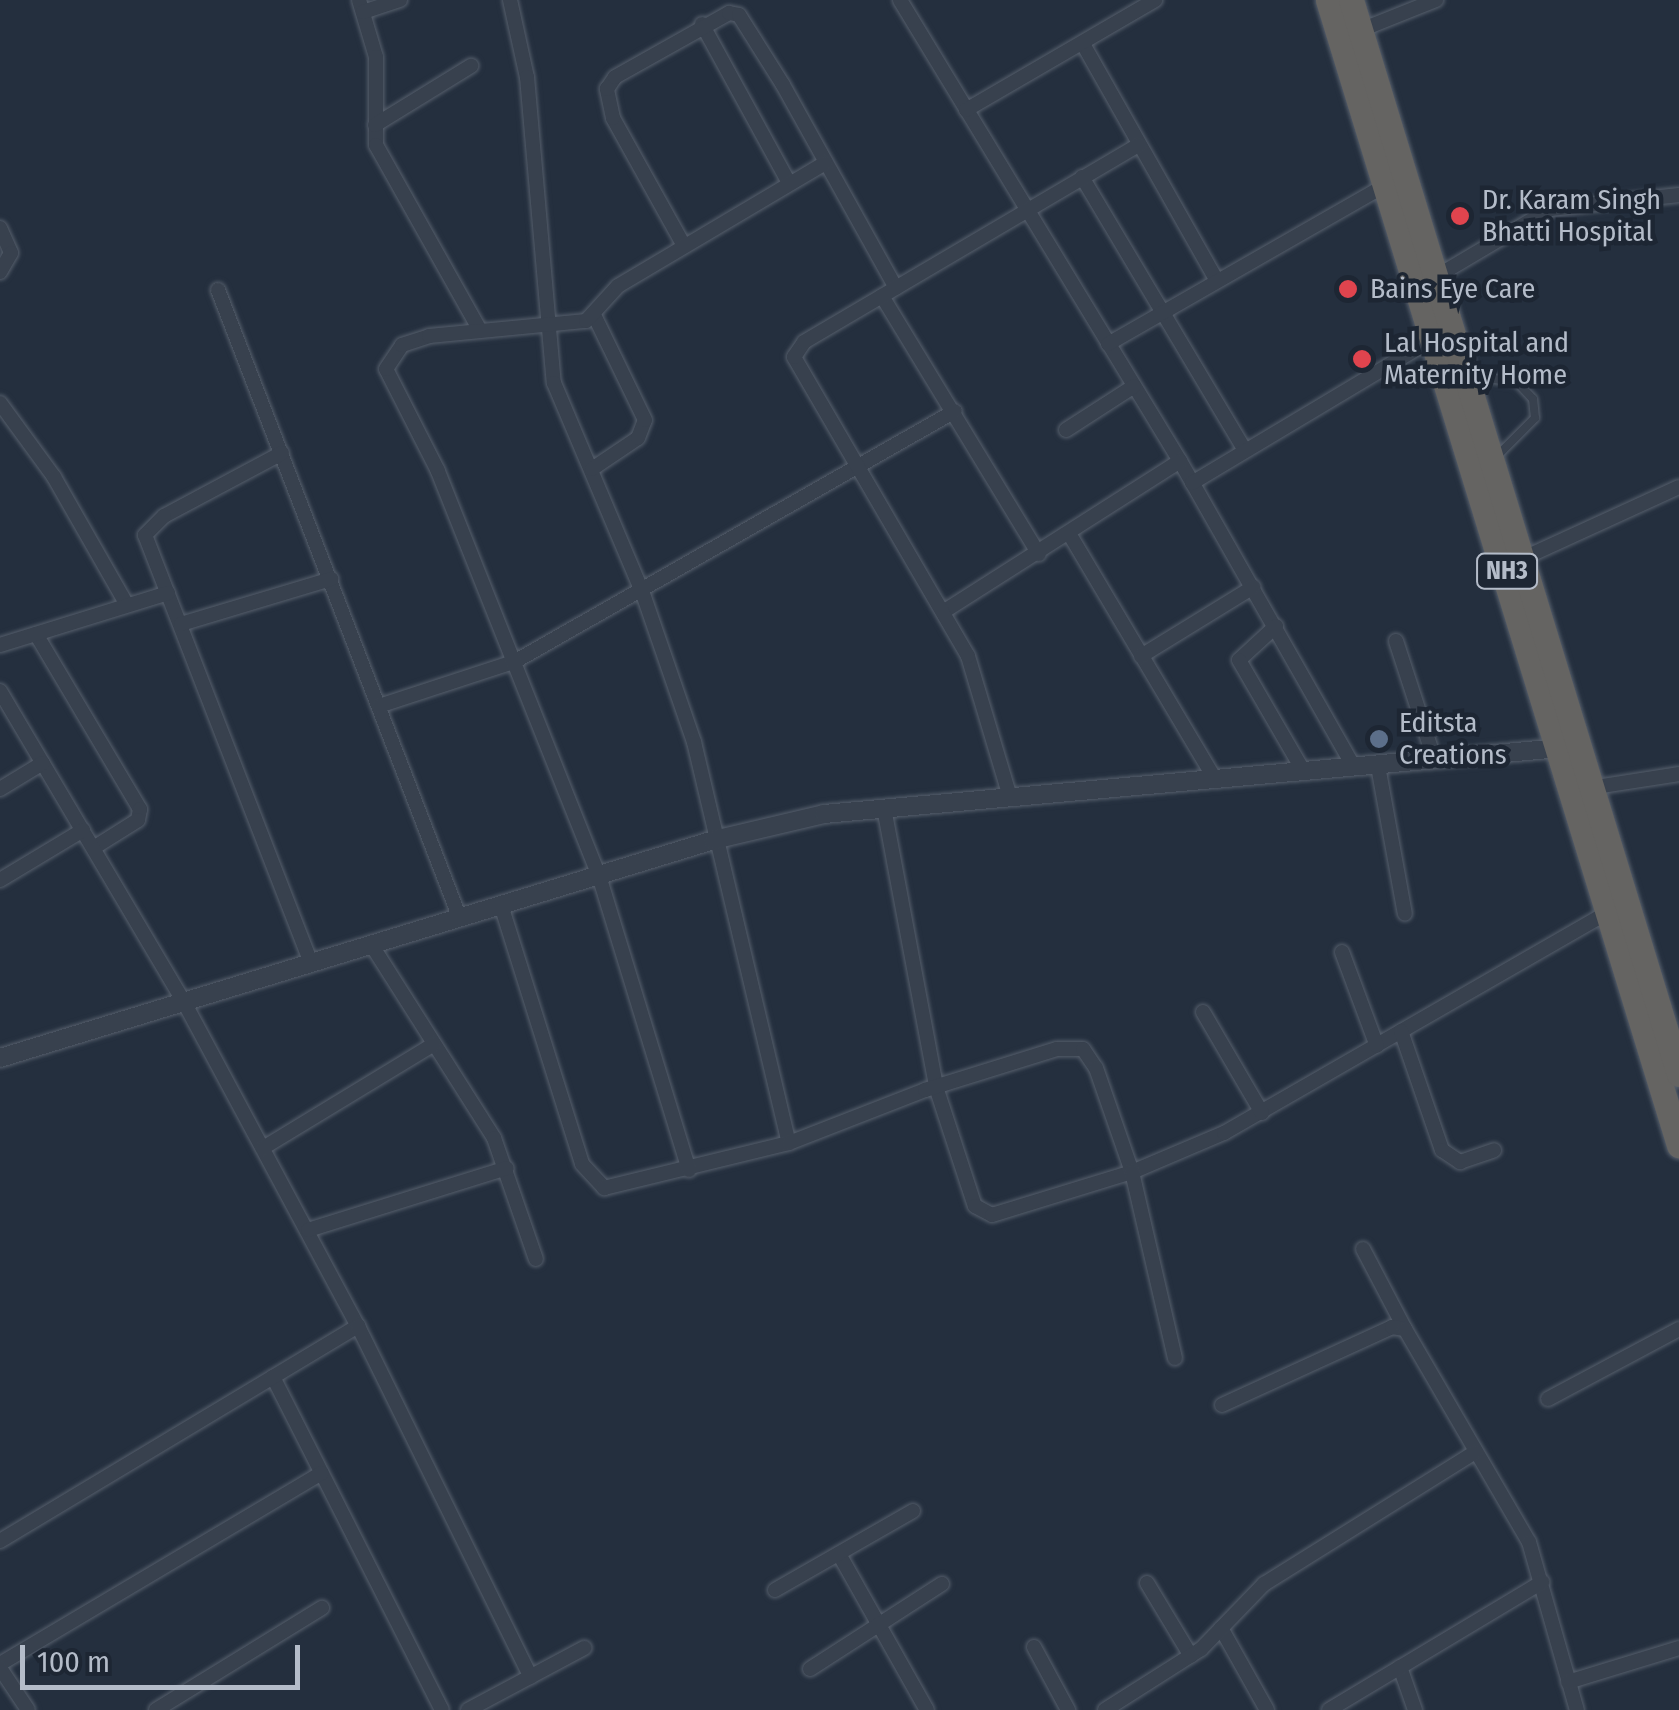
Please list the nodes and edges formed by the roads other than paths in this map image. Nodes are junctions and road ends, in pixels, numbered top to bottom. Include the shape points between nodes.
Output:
1 (400, 0) edge
2 (510, 0) edge
3 (900, 0) edge
4 (1156, 0) edge
5 (1328, 0) edge
6 (1351, 0) edge
7 (1436, 0) edge
8 (361, 6) edge
9 (702, 24) junction
10 (1361, 30) junction
11 (1082, 44) junction
12 (471, 66) dead end
13 (966, 110) junction
14 (375, 125) junction
15 (1139, 145) junction
16 (825, 163) junction
17 (1082, 177) junction
18 (789, 183) junction
19 (1386, 185) junction
20 (1679, 195) edge
21 (1026, 208) junction
22 (0, 228) edge
23 (684, 244) junction
24 (0, 272) edge
25 (1439, 275) junction
26 (1217, 281) junction
27 (218, 290) dead end
28 (889, 292) junction
29 (1162, 312) junction
30 (594, 315) junction
31 (544, 326) junction
32 (478, 327) junction
33 (1433, 339) junction
34 (1108, 344) junction
35 (1470, 376) junction
36 (1134, 386) junction
37 (0, 403) edge
38 (954, 411) junction
39 (1066, 430) dead end
40 (1245, 450) junction
41 (282, 453) junction
42 (1495, 458) junction
43 (1180, 461) junction
44 (857, 466) junction
45 (592, 469) junction
46 (1192, 483) junction
47 (1679, 488) edge
48 (1070, 536) junction
49 (1040, 554) junction
50 (1526, 556) junction
51 (331, 578) junction
52 (1253, 587) junction
53 (642, 591) junction
54 (168, 593) junction
55 (127, 606) junction
56 (943, 612) junction
57 (181, 624) junction
58 (1276, 626) junction
59 (36, 634) junction
60 (1396, 641) dead end
61 (0, 646) edge
62 (1142, 656) junction
63 (514, 662) junction
64 (0, 692) edge
65 (378, 706) junction
66 (1559, 706) junction
67 (1561, 748) junction
68 (1435, 761) junction
69 (43, 763) junction
70 (1378, 766) junction
71 (1354, 767) junction
72 (1304, 772) junction
73 (1679, 774) edge
74 (1215, 779) junction
75 (1585, 788) junction
76 (0, 789) edge
77 (1010, 797) junction
78 (884, 808) junction
79 (83, 830) junction
80 (714, 840) junction
81 (95, 848) junction
82 (599, 876) junction
83 (0, 880) edge
84 (500, 905) junction
85 (1609, 912) junction
86 (1405, 914) dead end
87 (459, 916) junction
88 (370, 944) junction
89 (1342, 952) dead end
90 (311, 963) junction
91 (184, 1002) junction
92 (1203, 1012) dead end
93 (1401, 1031) junction
94 (434, 1044) junction
95 (1377, 1046) junction
96 (0, 1058) edge
97 (1679, 1074) edge
98 (936, 1087) junction
99 (1262, 1113) junction
100 (789, 1143) junction
101 (1679, 1145) edge
102 (263, 1148) junction
103 (1494, 1150) dead end
104 (507, 1168) junction
105 (689, 1170) junction
106 (1132, 1172) junction
107 (308, 1230) junction
108 (1363, 1248) dead end
109 (536, 1259) dead end
110 (358, 1326) junction
111 (1405, 1329) junction
112 (1679, 1329) edge
113 (1175, 1358) dead end
114 (273, 1377) junction
115 (1548, 1399) dead end
116 (1222, 1405) dead end
117 (1475, 1452) junction
118 (322, 1473) junction
119 (913, 1511) dead end
120 (0, 1541) edge
121 (839, 1554) junction
122 (1542, 1582) junction
123 (1147, 1583) dead end
124 (942, 1584) dead end
125 (775, 1590) dead end
126 (322, 1608) dead end
127 (880, 1626) junction
128 (1221, 1628) junction
129 (1034, 1647) dead end
130 (584, 1648) dead end
131 (1679, 1648) edge
132 (1191, 1656) junction
133 (0, 1666) edge
134 (1400, 1668) junction
135 (810, 1669) dead end
136 (531, 1677) junction
137 (1568, 1682) junction
138 (28, 1710) edge
139 (156, 1710) edge
140 (442, 1710) edge
141 (468, 1710) edge
142 (927, 1710) edge
143 (1068, 1710) edge
144 (1105, 1710) edge
145 (1267, 1710) edge
146 (1330, 1710) edge
147 (1414, 1710) edge
148 (1577, 1710) edge

1 - 8 street
2 - 31 street via 527,77
3 - 13 street
4 - 11 street
5 - 19 highway, NH3
6 - 10 highway, NH3
7 - 10 street
8 - 14 street via 376,57
9 - 16 street via 739,15
9 - 18 street
9 - 23 street via 615,78 607,90 613,118
10 - 25 highway, NH3
11 - 13 street
11 - 15 street
12 - 14 street
13 - 21 street
14 - 32 street via 392,176
15 - 17 street
15 - 26 street
16 - 18 street
16 - 28 street
17 - 21 street
17 - 29 street
18 - 23 street
19 - 26 street
19 - 33 highway, NH3
20 - 25 street via 1550,209
21 - 28 street
21 - 34 street
22 - 24 street via 10,253
23 - 30 street via 618,286
25 - 35 highway, NH3
26 - 29 street
27 - 41 street
28 - 38 street
28 - 44 street via 804,342 794,357
29 - 34 street
29 - 40 street
30 - 31 street
30 - 45 street via 646,420 638,438
31 - 32 street
31 - 45 street via 554,383
32 - 63 street via 402,346 386,369 438,471
33 - 40 street
33 - 66 highway, NH3
34 - 36 street
35 - 42 highway, NH3
35 - 42 lane via 1518,382 1533,400 1535,418
36 - 39 street
36 - 43 street
37 - 55 street via 54,478
38 - 44 street
38 - 49 street
40 - 46 street
41 - 51 street
41 - 54 street via 150,528 146,545
42 - 50 highway, NH3
43 - 46 street
43 - 48 street
44 - 53 street
44 - 56 street
45 - 53 street
46 - 52 street
47 - 50 street
48 - 49 street
48 - 62 street
49 - 56 street
50 - 66 highway, NH3
51 - 57 street
51 - 65 street
52 - 58 street
52 - 62 street
53 - 63 street
53 - 80 street via 694,742
54 - 55 street
54 - 57 street
55 - 59 street
56 - 77 street via 975,674
57 - 90 street
58 - 71 street
58 - 72 street via 1239,660
59 - 61 street
59 - 81 street via 140,809 138,820
60 - 68 street
62 - 74 street
63 - 65 street
63 - 82 street
64 - 69 street
65 - 87 street
66 - 67 highway, NH3
66 - 75 highway, NH3
67 - 68 street
67 - 75 highway, NH3
68 - 70 street
69 - 76 street
69 - 79 street
70 - 71 street
70 - 86 street
71 - 72 street
72 - 74 street
73 - 75 street
74 - 77 street
75 - 85 highway, NH3
75 - 97 highway, NH3
77 - 78 street
78 - 80 street
78 - 98 street
79 - 81 street
79 - 83 street
80 - 82 street
80 - 100 street
81 - 91 street
82 - 84 street
82 - 105 street
84 - 87 street
84 - 105 street via 577,1150 594,1181 618,1190
85 - 93 street
85 - 101 highway, NH3
87 - 88 street
88 - 90 street
88 - 94 street
89 - 95 street
90 - 91 street
91 - 96 street
91 - 102 street
92 - 99 street
93 - 95 street
93 - 103 street via 1442,1150 1460,1162
94 - 102 street
94 - 104 street
95 - 99 street
98 - 100 street
98 - 106 street via 1058,1049 1083,1049 1096,1068
98 - 106 street via 982,1212 1004,1214
99 - 106 street
100 - 105 street
102 - 107 street
104 - 107 street
104 - 109 street
106 - 113 street
107 - 110 street
108 - 111 street
110 - 114 street
110 - 136 street
111 - 116 street via 1392,1327
111 - 117 street
112 - 115 street
114 - 118 street
114 - 120 street
117 - 122 street via 1522,1526
117 - 128 street via 1264,1584
118 - 133 street
118 - 140 street
119 - 121 street
121 - 125 street
121 - 127 street
122 - 134 street
122 - 137 street
123 - 132 street
124 - 127 street
126 - 139 street
127 - 135 street
127 - 142 street
128 - 132 street
128 - 145 street
129 - 143 street
130 - 136 street
131 - 137 street
132 - 144 street
133 - 138 street
134 - 146 street
134 - 147 street
136 - 141 street
137 - 148 street

